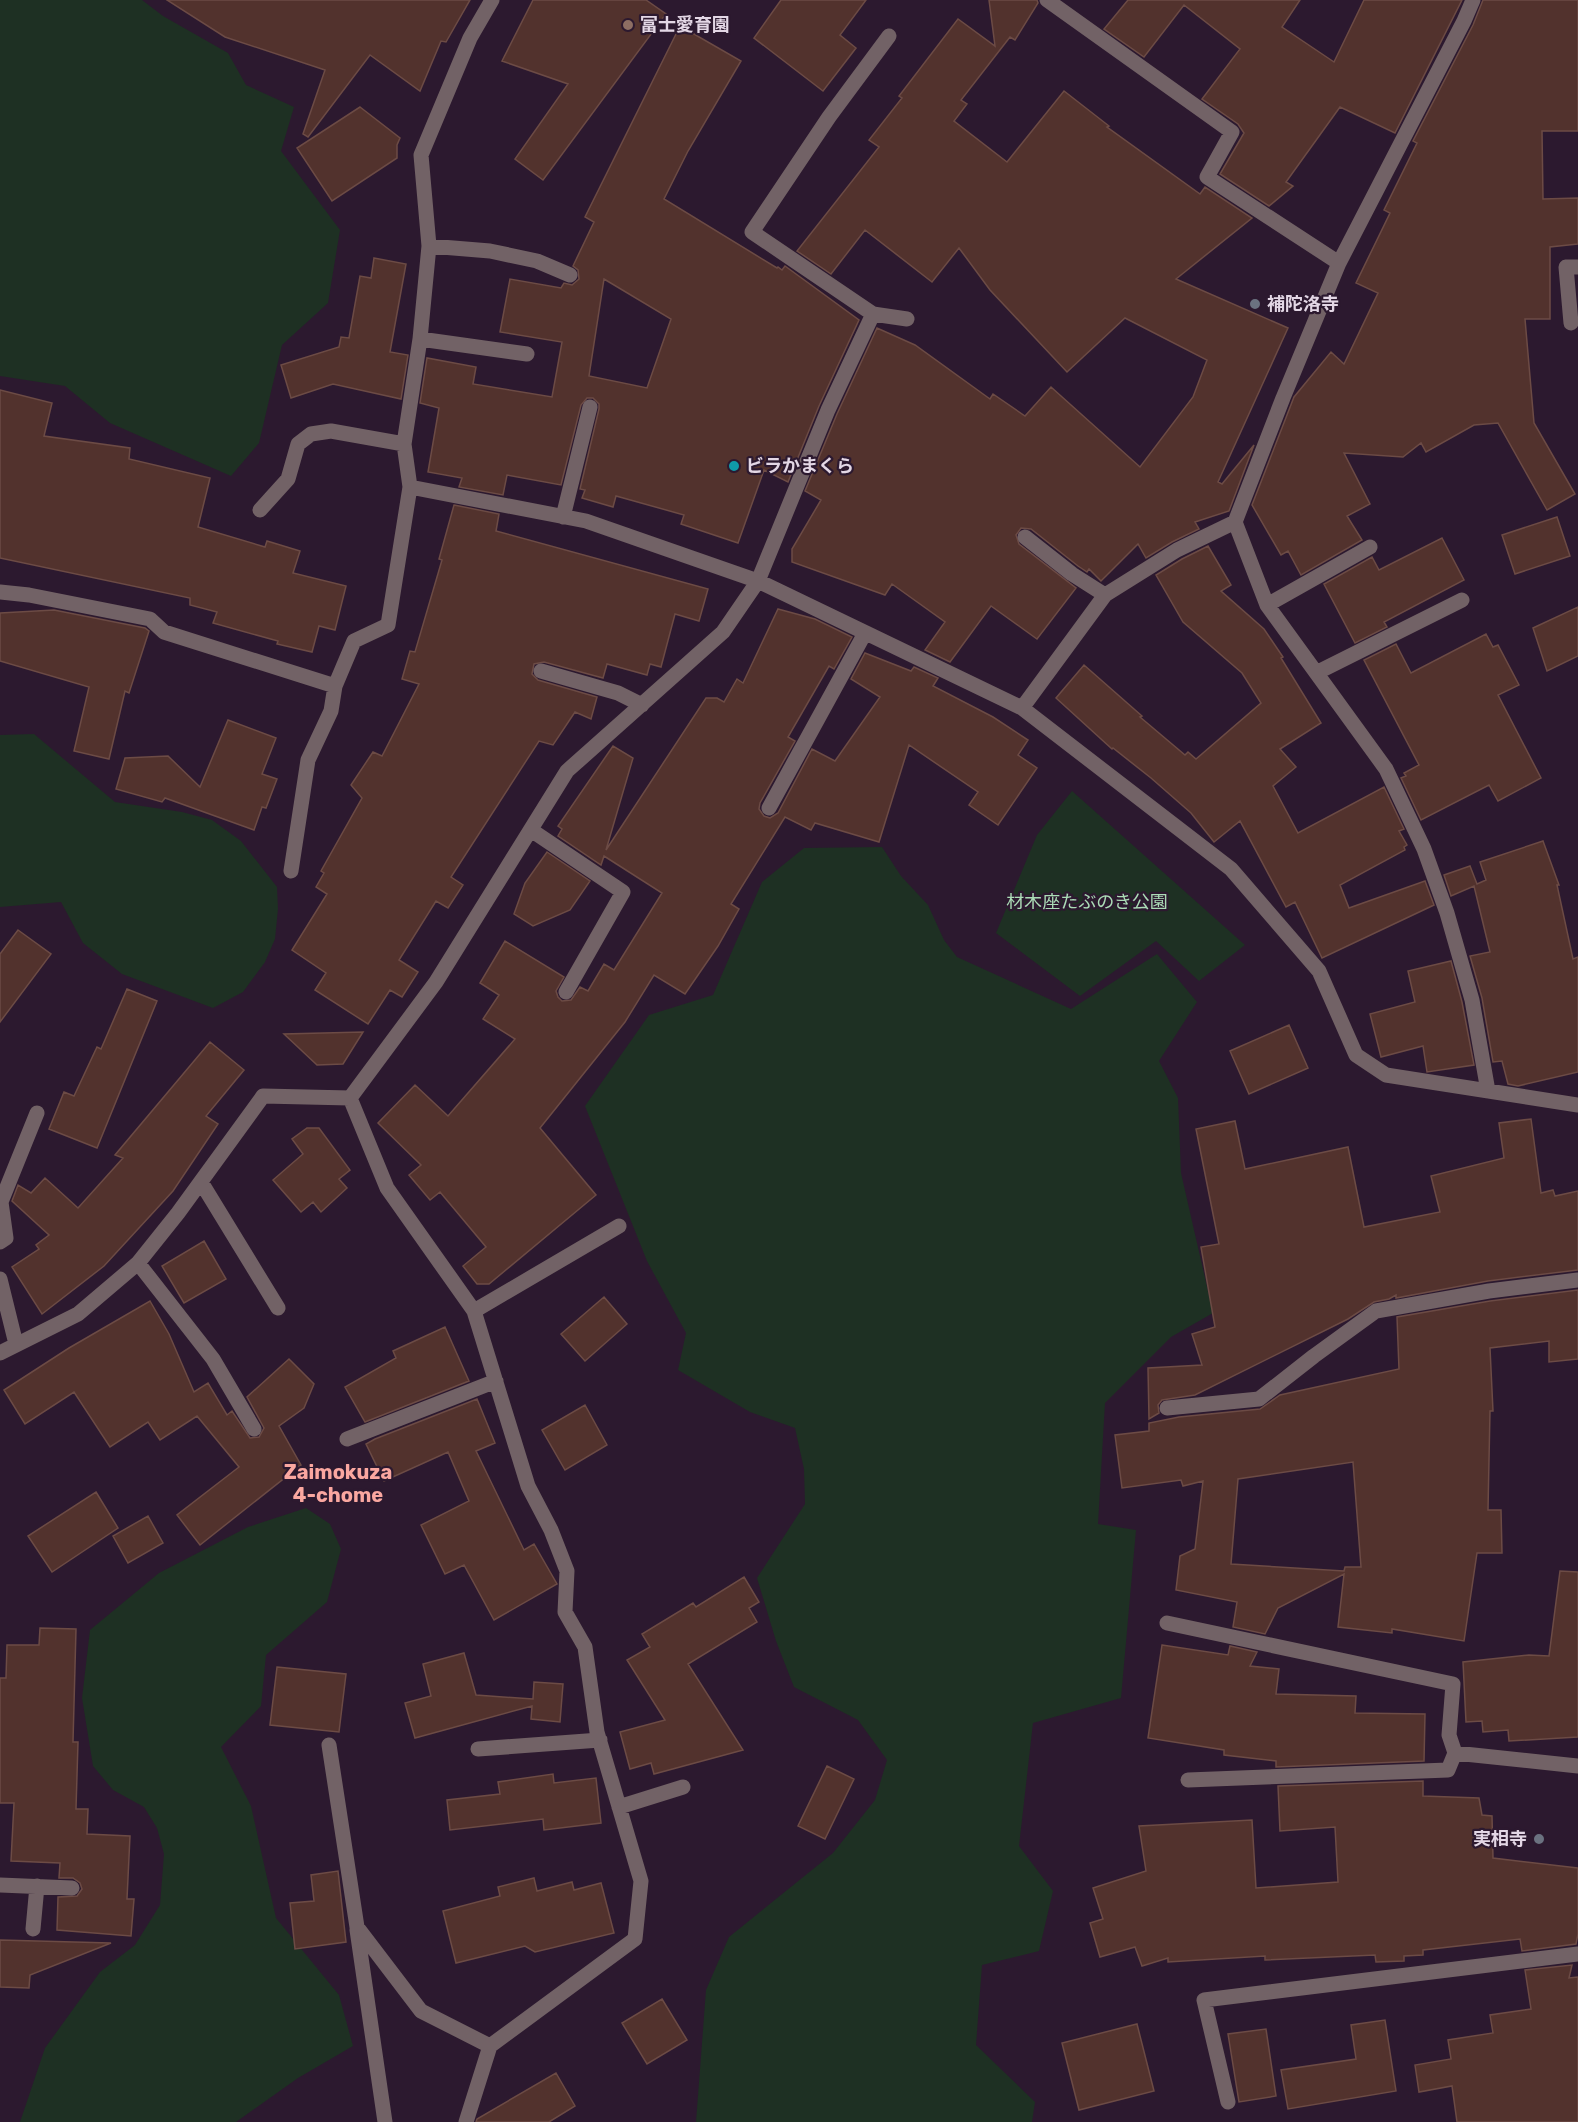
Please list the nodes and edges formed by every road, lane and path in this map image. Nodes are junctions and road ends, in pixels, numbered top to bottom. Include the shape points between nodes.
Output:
1 (492, 0) edge
2 (1047, 0) edge
3 (1473, 0) edge
4 (889, 36) dead end
5 (429, 246) junction
6 (1339, 263) junction
7 (1578, 267) edge
8 (570, 275) dead end
9 (873, 314) junction
10 (907, 319) dead end
11 (1571, 323) dead end
12 (420, 339) junction
13 (528, 354) dead end
14 (590, 407) dead end
15 (404, 444) junction
16 (410, 488) junction
17 (260, 510) dead end
18 (563, 517) junction
19 (1235, 522) junction
20 (1025, 537) dead end
21 (1370, 547) dead end
22 (758, 581) junction
23 (0, 592) edge
24 (1105, 595) junction
25 (1462, 600) dead end
26 (1267, 605) junction
27 (865, 633) junction
28 (541, 671) dead end
29 (1318, 672) junction
30 (335, 686) junction
31 (642, 705) junction
32 (1022, 708) junction
33 (769, 808) dead end
34 (531, 830) junction
35 (291, 871) dead end
36 (566, 992) dead end
37 (1488, 1091) junction
38 (350, 1098) junction
39 (1578, 1105) edge
40 (37, 1113) dead end
41 (201, 1182) junction
42 (619, 1226) dead end
43 (0, 1242) edge
44 (138, 1263) junction
45 (0, 1280) edge
46 (1578, 1280) edge
47 (278, 1308) dead end
48 (474, 1311) junction
49 (15, 1344) junction
50 (0, 1353) edge
51 (496, 1381) junction
52 (1167, 1408) dead end
53 (254, 1429) dead end
54 (347, 1439) dead end
55 (1167, 1623) dead end
56 (600, 1740) junction
57 (329, 1745) dead end
58 (478, 1749) dead end
59 (1455, 1753) junction
60 (1578, 1766) edge
61 (1188, 1780) dead end
62 (683, 1787) dead end
63 (619, 1807) junction
64 (0, 1885) edge
65 (37, 1886) junction
66 (72, 1888) dead end
67 (357, 1927) junction
68 (33, 1929) dead end
69 (1578, 1954) edge
70 (490, 2046) junction
71 (1228, 2102) dead end
72 (385, 2122) edge
73 (466, 2122) edge

1 - 5 street via 470,38 421,155
2 - 6 street via 1232,132 1207,177
3 - 6 street
4 - 9 street via 752,232
5 - 8 street via 490,251 537,261
5 - 12 street
6 - 19 street
7 - 11 street via 1566,267
9 - 10 street
9 - 22 street via 828,410
12 - 13 street
12 - 15 street
14 - 18 street
15 - 16 street
15 - 17 street via 331,431 311,434 298,444 288,479
16 - 18 street
16 - 30 street via 388,625 354,641
18 - 22 street via 586,521
19 - 24 street via 1177,550
19 - 26 street
20 - 24 street
21 - 26 street
22 - 27 street
22 - 31 street via 723,632
23 - 30 street via 150,619 164,632
24 - 32 street
25 - 29 street
26 - 29 street
27 - 32 street
27 - 33 street
28 - 31 street via 618,693
29 - 37 street via 1386,769 1424,849 1472,1000
30 - 35 street via 331,711 308,760
31 - 34 street via 567,771
32 - 37 street via 1231,869 1319,971 1356,1055 1386,1075
34 - 36 street via 623,892
34 - 38 street via 436,982
37 - 39 street
38 - 41 street via 263,1096
38 - 48 street via 387,1188
40 - 43 street via 1,1202 6,1238
41 - 44 street
41 - 47 street
42 - 48 street
44 - 49 street via 78,1314
44 - 53 street via 213,1359
45 - 49 street
46 - 52 street via 1376,1311 1259,1399
48 - 51 street
49 - 50 street
51 - 54 street
51 - 56 street via 528,1486 567,1571 564,1612 585,1647
55 - 59 street via 1453,1684 1449,1735
56 - 58 street
56 - 63 street
57 - 67 street
59 - 60 street
59 - 61 street via 1448,1770
62 - 63 street
63 - 70 street via 641,1881 635,1939
64 - 65 street
65 - 66 street
65 - 68 street
67 - 70 street via 421,2011
67 - 72 street
69 - 71 street via 1204,2000
70 - 73 street

